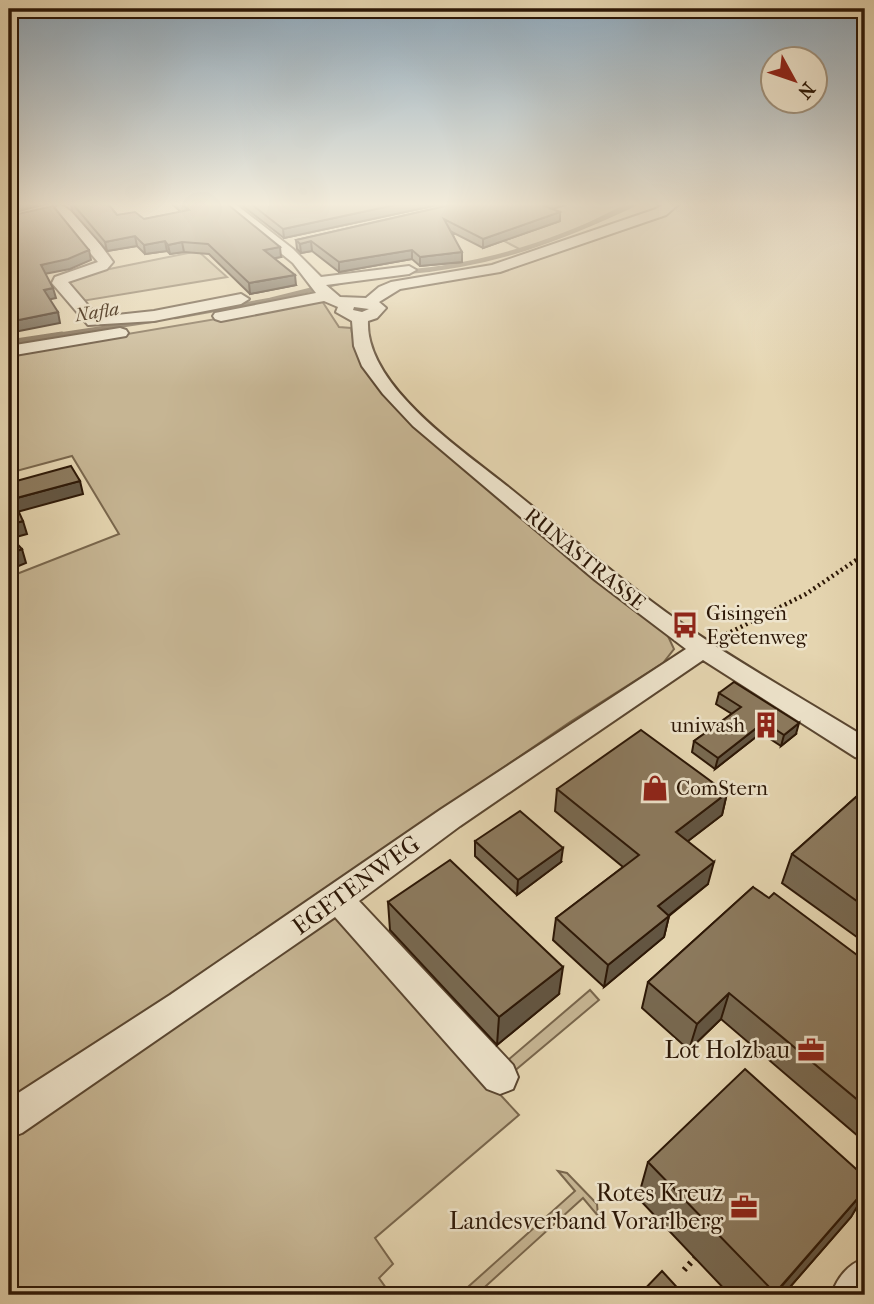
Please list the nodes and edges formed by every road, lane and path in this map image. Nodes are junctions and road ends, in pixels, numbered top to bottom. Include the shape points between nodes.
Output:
1 (105, 264) edge
2 (300, 264) edge
3 (510, 264) edge
4 (452, 265) edge
5 (322, 288) junction
6 (241, 299) dead end
7 (359, 308) junction
8 (9, 351) edge
9 (865, 554) edge
10 (730, 632) dead end
11 (703, 649) junction
12 (865, 750) edge
13 (338, 899) junction
14 (500, 1077) dead end
15 (9, 1120) edge
16 (695, 1258) dead end
17 (684, 1270) dead end
18 (865, 1278) edge
19 (851, 1295) edge

1 - 6 street via 60,283 94,322
2 - 5 street
3 - 7 street via 396,285
4 - 5 street
5 - 7 street
5 - 8 street via 179,324
7 - 11 street, RUNASTRASSE via 363,349 373,370 413,416 619,588
9 - 10 path via 806,594
11 - 12 street, RUNASTRASSE
11 - 13 street, EGETENWEG via 450,818
13 - 14 street
13 - 15 street, EGETENWEG
16 - 17 path
18 - 19 street

